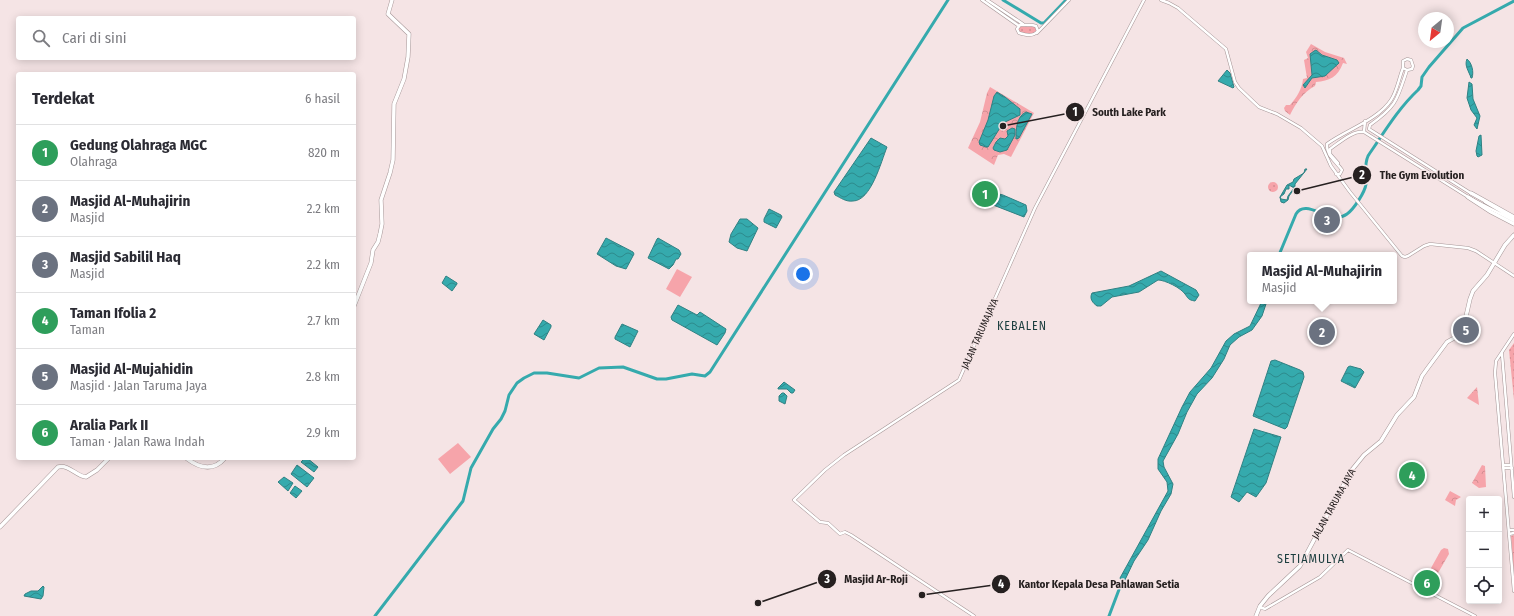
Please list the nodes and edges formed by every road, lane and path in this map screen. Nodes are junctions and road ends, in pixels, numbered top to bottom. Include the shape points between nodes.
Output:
1 (392, 0) edge
2 (982, 0) edge
3 (987, 0) edge
4 (1069, 0) edge
5 (1144, 0) edge
6 (1161, 0) edge
7 (993, 6) junction
8 (1024, 25) junction
9 (1019, 26) junction
10 (1036, 26) junction
11 (1044, 26) junction
12 (1037, 33) junction
13 (1403, 68) junction
14 (1407, 70) junction
15 (1387, 105) junction
16 (1391, 108) junction
17 (1364, 121) junction
18 (1364, 132) junction
19 (1336, 139) junction
20 (1338, 144) junction
21 (1432, 169) junction
22 (1430, 173) junction
23 (1338, 175) junction
24 (1471, 195) junction
25 (1514, 220) edge
26 (1514, 235) edge
27 (1495, 264) junction
28 (1514, 276) edge
29 (356, 301) edge
30 (1514, 334) edge
31 (1502, 353) junction
32 (107, 460) edge
33 (189, 460) edge
34 (223, 460) edge
35 (1503, 465) junction
36 (1511, 467) junction
37 (1504, 468) junction
38 (1514, 497) edge
39 (0, 527) edge
40 (1514, 530) edge
41 (1509, 532) junction
42 (1514, 533) edge
43 (1514, 591) edge
44 (1260, 607) junction
45 (974, 616) edge
46 (1256, 616) edge
47 (1475, 616) edge

1 - 29 main road via 388,14 407,32 408,57 404,79 394,104 392,166 381,200 382,224 371,264
2 - 7 street
3 - 7 street
4 - 11 street
5 - 45 street, JALAN TARUMAJAYA via 1035,208 959,380 844,455 794,500 820,522 828,523 840,534 845,532 851,535
6 - 23 street via 1178,8 1226,49 1239,88 1262,109 1277,114 1312,137 1322,146
7 - 8 street
7 - 9 street
8 - 9 street
8 - 10 street
9 - 12 street via 1019,33
10 - 11 street
10 - 12 street
11 - 12 street
13 - 14 street
13 - 14 street via 1403,61 1409,59 1413,66
13 - 15 street
14 - 16 street via 1397,100
15 - 16 street
15 - 17 street
16 - 21 street via 1370,124 1369,129
17 - 18 street
17 - 19 street
18 - 20 street via 1357,132
18 - 22 street
19 - 20 street
19 - 23 street via 1326,147 1342,170
20 - 23 street via 1329,151 1343,170 1341,175
21 - 22 street
21 - 24 street
22 - 24 street
23 - 27 street via 1404,257 1430,244 1470,248
24 - 25 main road
24 - 25 main road via 1491,212
26 - 27 main road, JALAN TARUMA JAYA
27 - 28 street
27 - 44 main road, JALAN TARUMA JAYA via 1473,290 1461,332 1447,342 1427,369 1414,397 1392,422 1381,441 1364,455 1351,471 1300,566 1275,588
30 - 31 street
31 - 35 street via 1496,361 1495,372
31 - 36 street
32 - 39 main road via 86,477 65,466 58,467
33 - 34 main road via 197,466 209,467
35 - 36 street
35 - 37 street
36 - 37 street
36 - 38 street
37 - 41 street
40 - 41 street
41 - 42 street
41 - 43 street
44 - 46 main road, JALAN TARUMA JAYA
44 - 47 street via 1265,609 1316,580 1348,550

